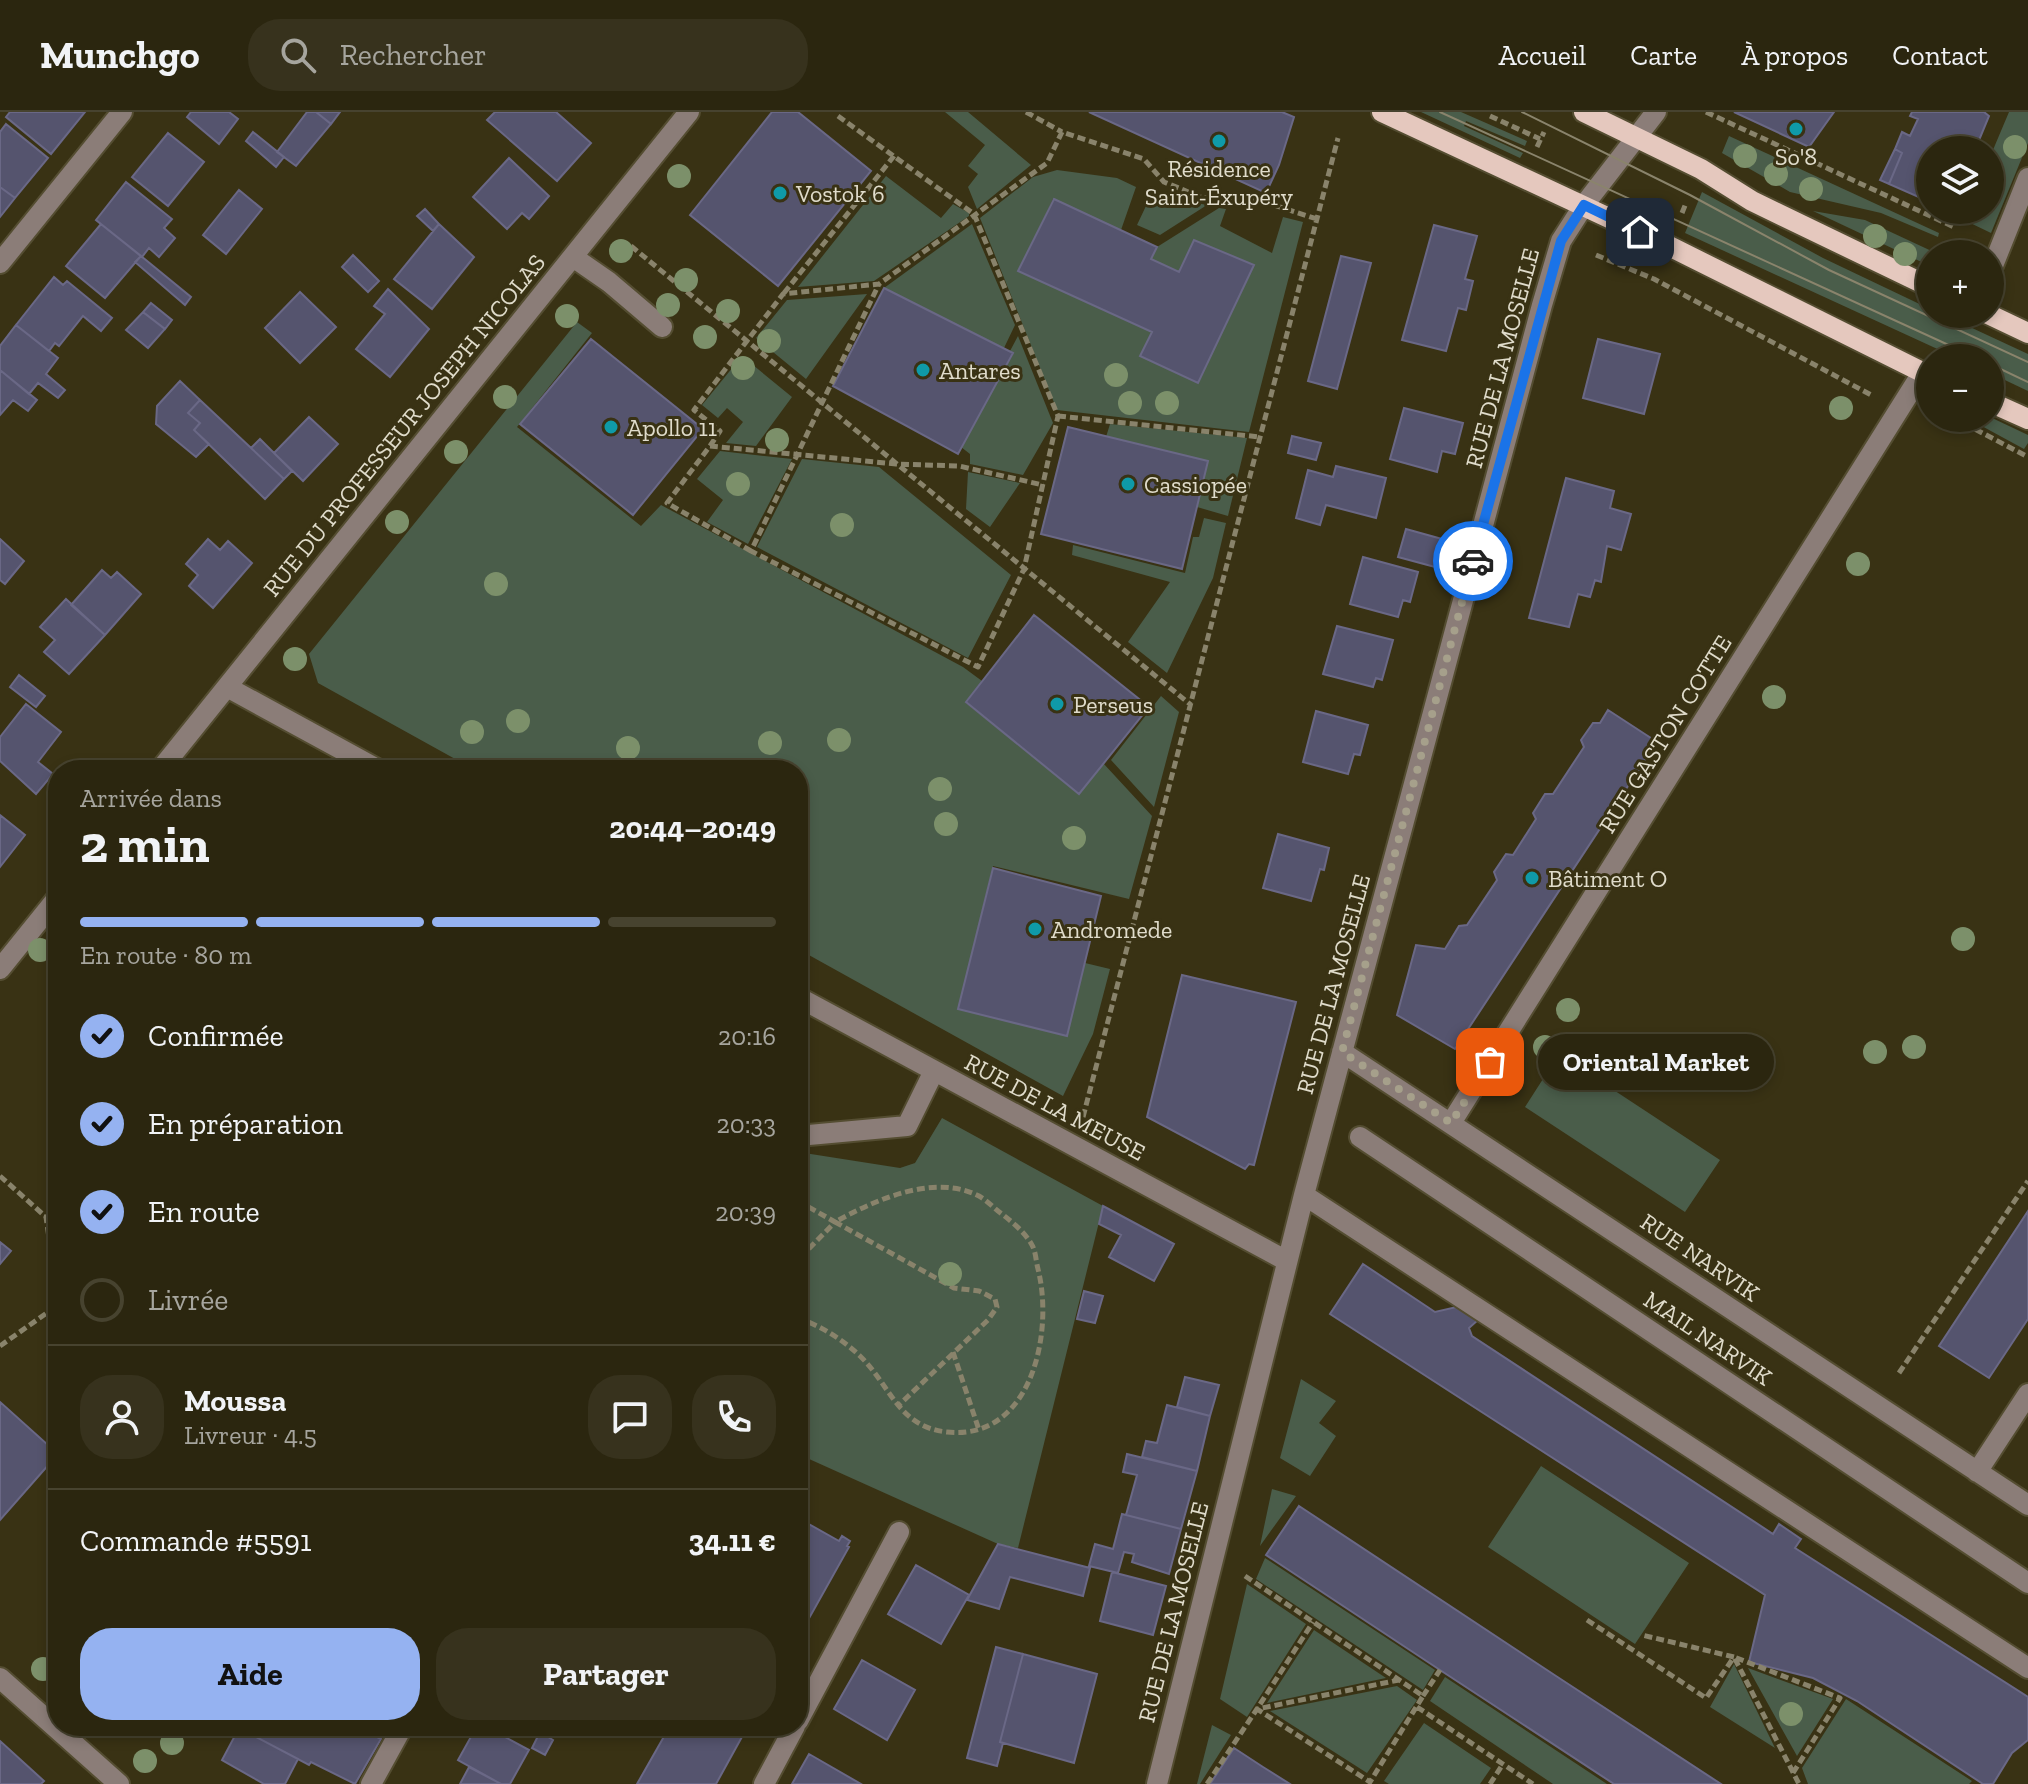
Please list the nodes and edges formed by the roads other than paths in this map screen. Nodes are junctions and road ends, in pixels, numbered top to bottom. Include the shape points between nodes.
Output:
1 (122, 112) edge
2 (689, 112) edge
3 (1382, 112) edge
4 (1584, 112) edge
5 (1656, 112) edge
6 (1637, 137) junction
7 (2028, 178) edge
8 (1584, 205) junction
9 (2003, 240) edge
10 (573, 257) junction
11 (0, 263) edge
12 (1916, 280) edge
13 (2004, 322) edge
14 (662, 327) dead end
15 (2028, 333) edge
16 (1916, 369) edge
17 (1916, 387) edge
18 (2004, 408) edge
19 (2028, 419) edge
20 (227, 687) junction
21 (168, 760) edge
22 (361, 760) edge
23 (48, 909) edge
24 (0, 969) edge
25 (808, 1002) edge
26 (1342, 1052) junction
27 (934, 1071) junction
28 (1451, 1123) junction
29 (808, 1135) edge
30 (1360, 1137) dead end
31 (1304, 1195) junction
32 (1287, 1261) junction
33 (2028, 1394) edge
34 (1977, 1472) junction
35 (2028, 1505) edge
36 (899, 1532) dead end
37 (2028, 1583) edge
38 (2028, 1668) edge
39 (0, 1678) edge
40 (808, 1702) edge
41 (48, 1721) edge
42 (65, 1736) edge
43 (397, 1736) edge
44 (790, 1736) edge
45 (119, 1784) edge
46 (371, 1784) edge
47 (764, 1784) edge
48 (1157, 1784) edge

1 - 11 street
2 - 10 street, RUE DU PROFESSEUR JOSEPH NICOLAS
3 - 8 main road
4 - 6 main road
5 - 6 street, RUE DE LA MOSELLE
6 - 8 street, RUE DE LA MOSELLE
6 - 12 main road via 1752,201
7 - 9 street
8 - 16 main road
8 - 26 street, RUE DE LA MOSELLE via 1561,241 1542,305
10 - 14 street
10 - 20 street, RUE DU PROFESSEUR JOSEPH NICOLAS
13 - 15 main road
17 - 28 street, RUE GASTON COTTE
18 - 19 main road
20 - 21 street, RUE DU PROFESSEUR JOSEPH NICOLAS
20 - 22 street
23 - 24 street
25 - 27 street, RUE DE LA MEUSE
26 - 28 street, RUE NARVIK
26 - 31 street, RUE DE LA MOSELLE
27 - 29 street via 907,1126
27 - 32 street, RUE DE LA MEUSE
28 - 34 street, RUE NARVIK
30 - 37 street, MAIL NARVIK
31 - 32 street, RUE DE LA MOSELLE
31 - 38 street
32 - 48 street, RUE DE LA MOSELLE
33 - 34 street
34 - 35 street, RUE NARVIK
36 - 40 street
39 - 41 street
42 - 45 street
43 - 46 street
44 - 47 street

